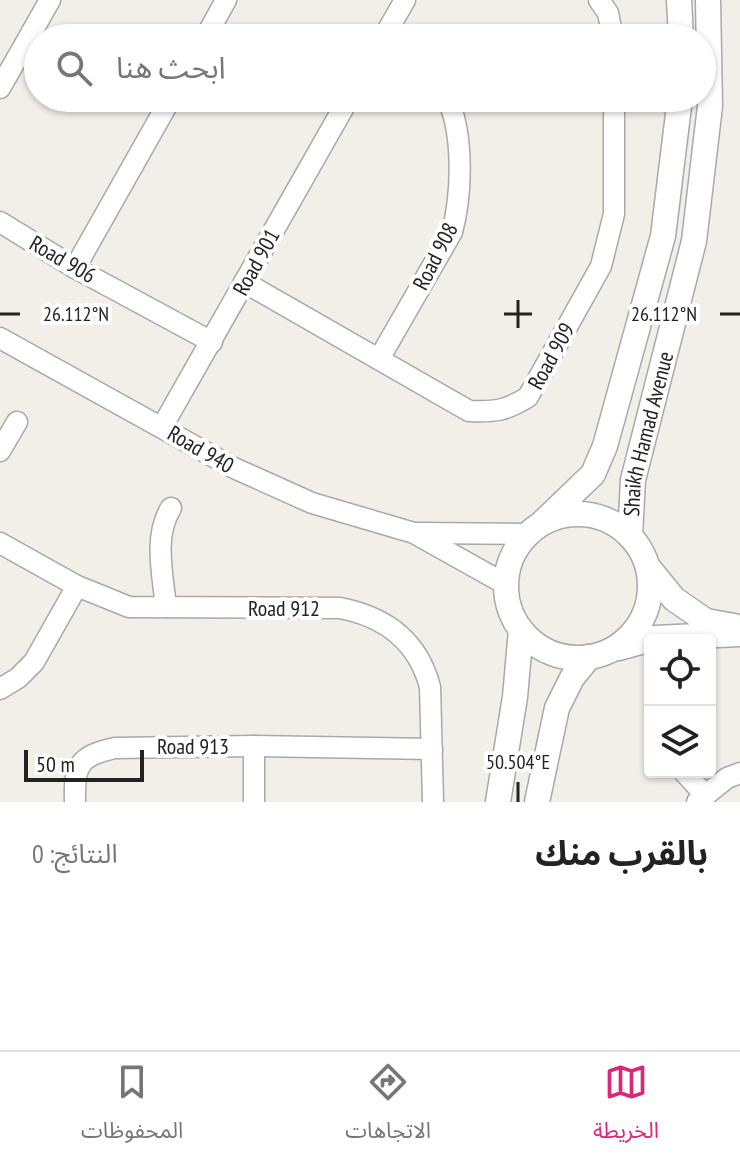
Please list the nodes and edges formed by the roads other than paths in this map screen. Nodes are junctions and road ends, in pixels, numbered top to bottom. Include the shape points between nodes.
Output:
1 (50, 0) edge
2 (226, 0) edge
3 (405, 0) edge
4 (599, 0) edge
5 (679, 0) edge
6 (708, 0) edge
7 (36, 24) edge
8 (213, 24) edge
9 (391, 24) edge
10 (610, 24) edge
11 (680, 24) edge
12 (708, 24) edge
13 (24, 46) edge
14 (0, 88) edge
15 (163, 112) edge
16 (341, 112) edge
17 (452, 112) edge
18 (614, 112) edge
19 (678, 112) edge
20 (709, 112) edge
21 (0, 222) edge
22 (75, 268) junction
23 (244, 282) junction
24 (0, 338) edge
25 (212, 342) junction
26 (379, 359) junction
27 (17, 422) dead end
28 (162, 427) junction
29 (0, 451) edge
30 (171, 508) dead end
31 (535, 528) junction
32 (414, 533) junction
33 (630, 536) junction
34 (0, 543) edge
35 (648, 567) junction
36 (505, 584) junction
37 (77, 586) junction
38 (166, 607) junction
39 (740, 627) edge
40 (521, 630) junction
41 (740, 634) edge
42 (613, 649) junction
43 (589, 657) junction
44 (0, 689) edge
45 (254, 746) junction
46 (432, 749) junction
47 (740, 773) edge
48 (688, 778) edge
49 (701, 799) edge
50 (75, 802) edge
51 (254, 802) edge
52 (433, 802) edge
53 (498, 802) edge
54 (537, 802) edge

1 - 7 street
2 - 8 street
3 - 9 street
4 - 10 street
5 - 11 street
6 - 12 street, Shaikh Hamad Avenue
13 - 14 street
15 - 22 street
16 - 23 street, Road 901
17 - 26 street, Road 908 via 459,185 452,232
18 - 26 street, Road 909 via 614,214 601,266 528,397 510,408 469,411
19 - 31 street, Shaikh Hamad Avenue via 663,236 605,446 593,474
20 - 33 street, Shaikh Hamad Avenue via 694,241 633,480
21 - 22 street, Road 906
22 - 25 street, Road 906
23 - 25 street, Road 901
23 - 26 street, Road 909
24 - 28 street, Road 940
25 - 28 street, Road 901
27 - 29 street
28 - 32 street, Road 940 via 234,468 312,503
30 - 38 street via 161,540
31 - 32 street, Road 940
31 - 33 street via 565,514 589,514
31 - 36 street via 516,548
32 - 36 street, Road 940
33 - 35 street
34 - 37 street, Road 912
35 - 39 street via 674,599 706,621
35 - 42 street via 651,591 645,614
36 - 40 street via 509,608
37 - 38 street, Road 912 via 129,607
37 - 44 street via 34,662
38 - 46 street, Road 912 via 340,608 391,628 414,649 427,673
40 - 43 street via 551,653
40 - 53 street
41 - 42 street via 655,638
42 - 43 street
43 - 54 street via 557,708
45 - 46 street, Road 913
45 - 50 street, Road 913 via 100,751 78,766
45 - 51 street, Road 913
46 - 52 street, Road 912
47 - 49 street
48 - 49 street

